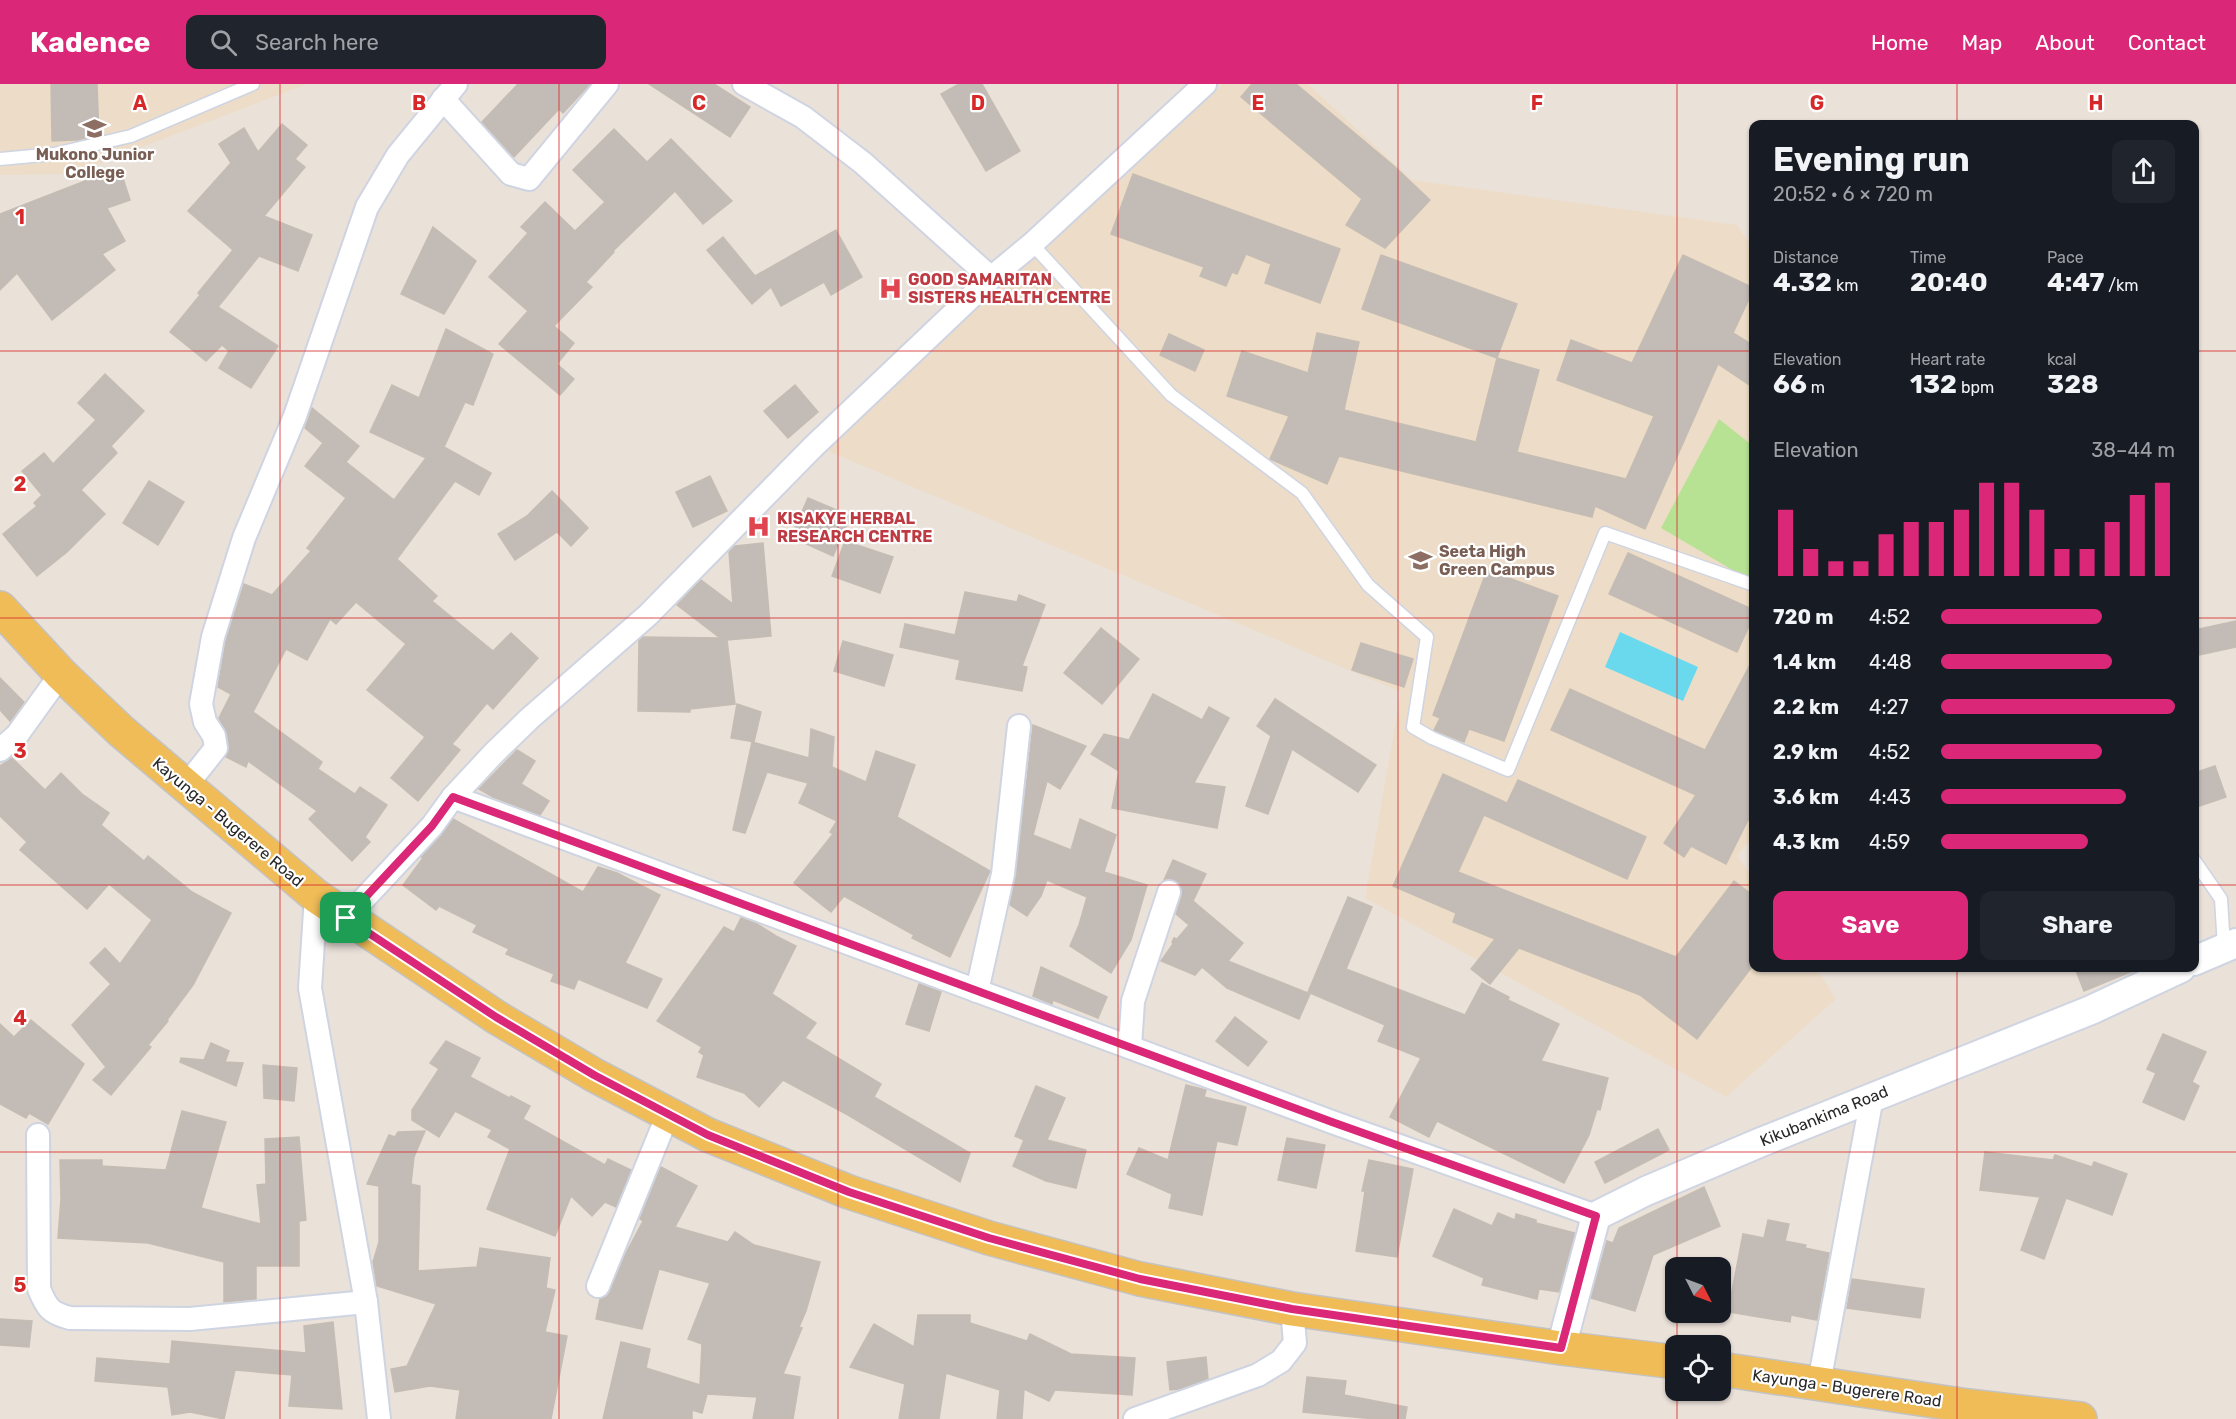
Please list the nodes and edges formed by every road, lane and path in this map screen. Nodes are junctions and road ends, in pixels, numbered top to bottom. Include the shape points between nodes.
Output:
1 (253, 84) edge
2 (607, 84) edge
3 (744, 84) edge
4 (1205, 84) edge
5 (449, 92) edge
6 (0, 159) edge
7 (1032, 244) junction
8 (991, 278) junction
9 (1749, 583) edge
10 (0, 608) edge
11 (60, 674) junction
12 (1019, 726) dead end
13 (0, 750) edge
14 (185, 787) junction
15 (453, 797) junction
16 (2199, 867) edge
17 (1168, 892) dead end
18 (316, 897) junction
19 (346, 918) junction
20 (2230, 945) edge
21 (2199, 959) edge
22 (2172, 972) edge
23 (977, 991) junction
24 (1130, 1047) junction
25 (1872, 1097) junction
26 (668, 1114) junction
27 (38, 1135) dead end
28 (1596, 1216) junction
29 (598, 1286) dead end
30 (366, 1302) junction
31 (1292, 1309) junction
32 (1561, 1348) junction
33 (1665, 1361) edge
34 (1731, 1371) edge
35 (1819, 1383) junction
36 (1172, 1413) edge
37 (379, 1419) edge
38 (1135, 1419) edge
39 (2080, 1419) edge

1 - 6 lane via 131,136 54,154
2 - 5 street via 529,179 512,174
3 - 8 street via 803,117 863,163
4 - 7 street
5 - 14 street via 398,155 367,207 295,416 244,538 213,637 201,704 216,748
7 - 8 street
7 - 9 lane via 1172,395 1302,493 1368,585 1427,637 1413,727 1432,738 1508,770 1605,533
8 - 15 street via 813,447 648,615 507,740
10 - 11 main road, Kayunga - Bugerere Road
11 - 13 street via 16,735
11 - 14 main road, Kayunga - Bugerere Road
12 - 23 street via 1003,874
14 - 18 main road, Kayunga - Bugerere Road
15 - 19 street via 432,826
15 - 23 street
16 - 20 lane via 2221,899
17 - 24 street via 1133,1001
18 - 19 main road, Kayunga - Bugerere Road
18 - 30 street via 310,988
19 - 26 main road, Kayunga - Bugerere Road via 496,1017
20 - 21 street
22 - 25 street, Kikubankima Road via 2091,1010
23 - 24 street
24 - 28 street
25 - 28 street, Kikubankima Road via 1646,1191
25 - 35 street
26 - 29 street
26 - 31 main road, Kayunga - Bugerere Road via 708,1135 849,1192 989,1238 1140,1279
27 - 30 street via 39,1289 46,1306 56,1314 70,1318 190,1319
28 - 32 street
30 - 37 street
31 - 32 main road, Kayunga - Bugerere Road
31 - 36 street via 1295,1343 1281,1361
32 - 33 main road, Kayunga - Bugerere Road
34 - 35 main road, Kayunga - Bugerere Road
35 - 39 main road, Kayunga - Bugerere Road
36 - 38 street

